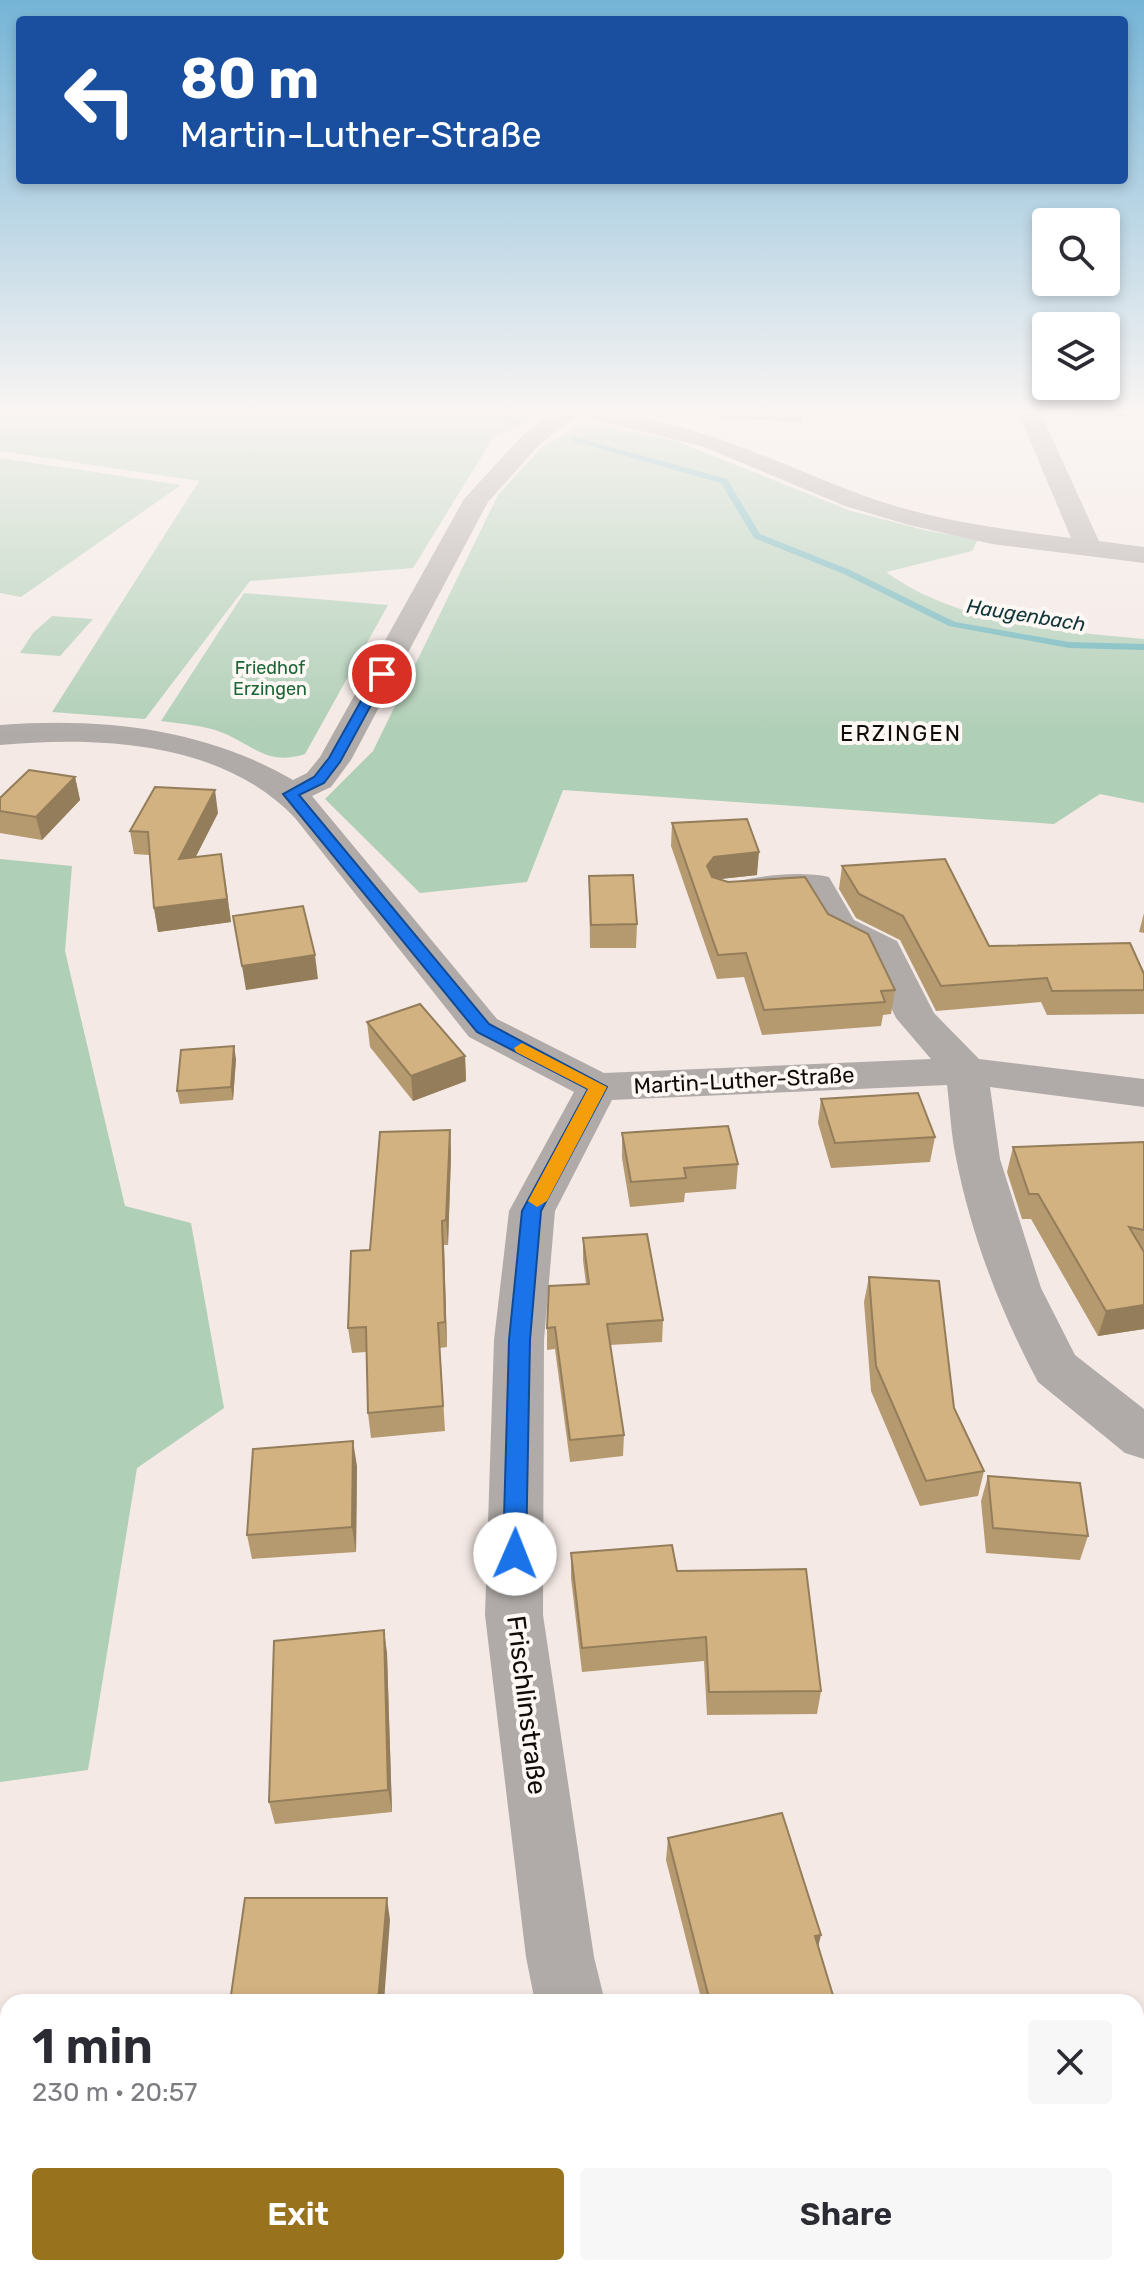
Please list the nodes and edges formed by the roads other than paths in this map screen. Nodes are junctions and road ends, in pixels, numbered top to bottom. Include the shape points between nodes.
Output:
1 (465, 520) edge
2 (919, 520) edge
3 (1077, 520) edge
4 (1089, 548) junction
5 (1144, 555) edge
6 (0, 735) edge
7 (290, 794) junction
8 (726, 891) edge
9 (966, 1071) junction
10 (598, 1087) junction
11 (1144, 1093) edge
12 (1144, 1438) edge
13 (568, 1994) edge

1 - 7 street via 335,760 319,780
2 - 4 street
3 - 4 street
4 - 5 street
6 - 7 street, Martin-Luther-Straße via 58,729 186,747 242,766
7 - 10 street, Martin-Luther-Straße via 483,1028
8 - 9 street via 816,885 839,927 883,949 916,1018
9 - 10 street, Martin-Luther-Straße
9 - 11 street, Martin-Luther-Straße
9 - 12 street via 978,1159 1017,1288 1056,1368
10 - 13 street, Frischlinstraße via 532,1211 519,1340 514,1615

